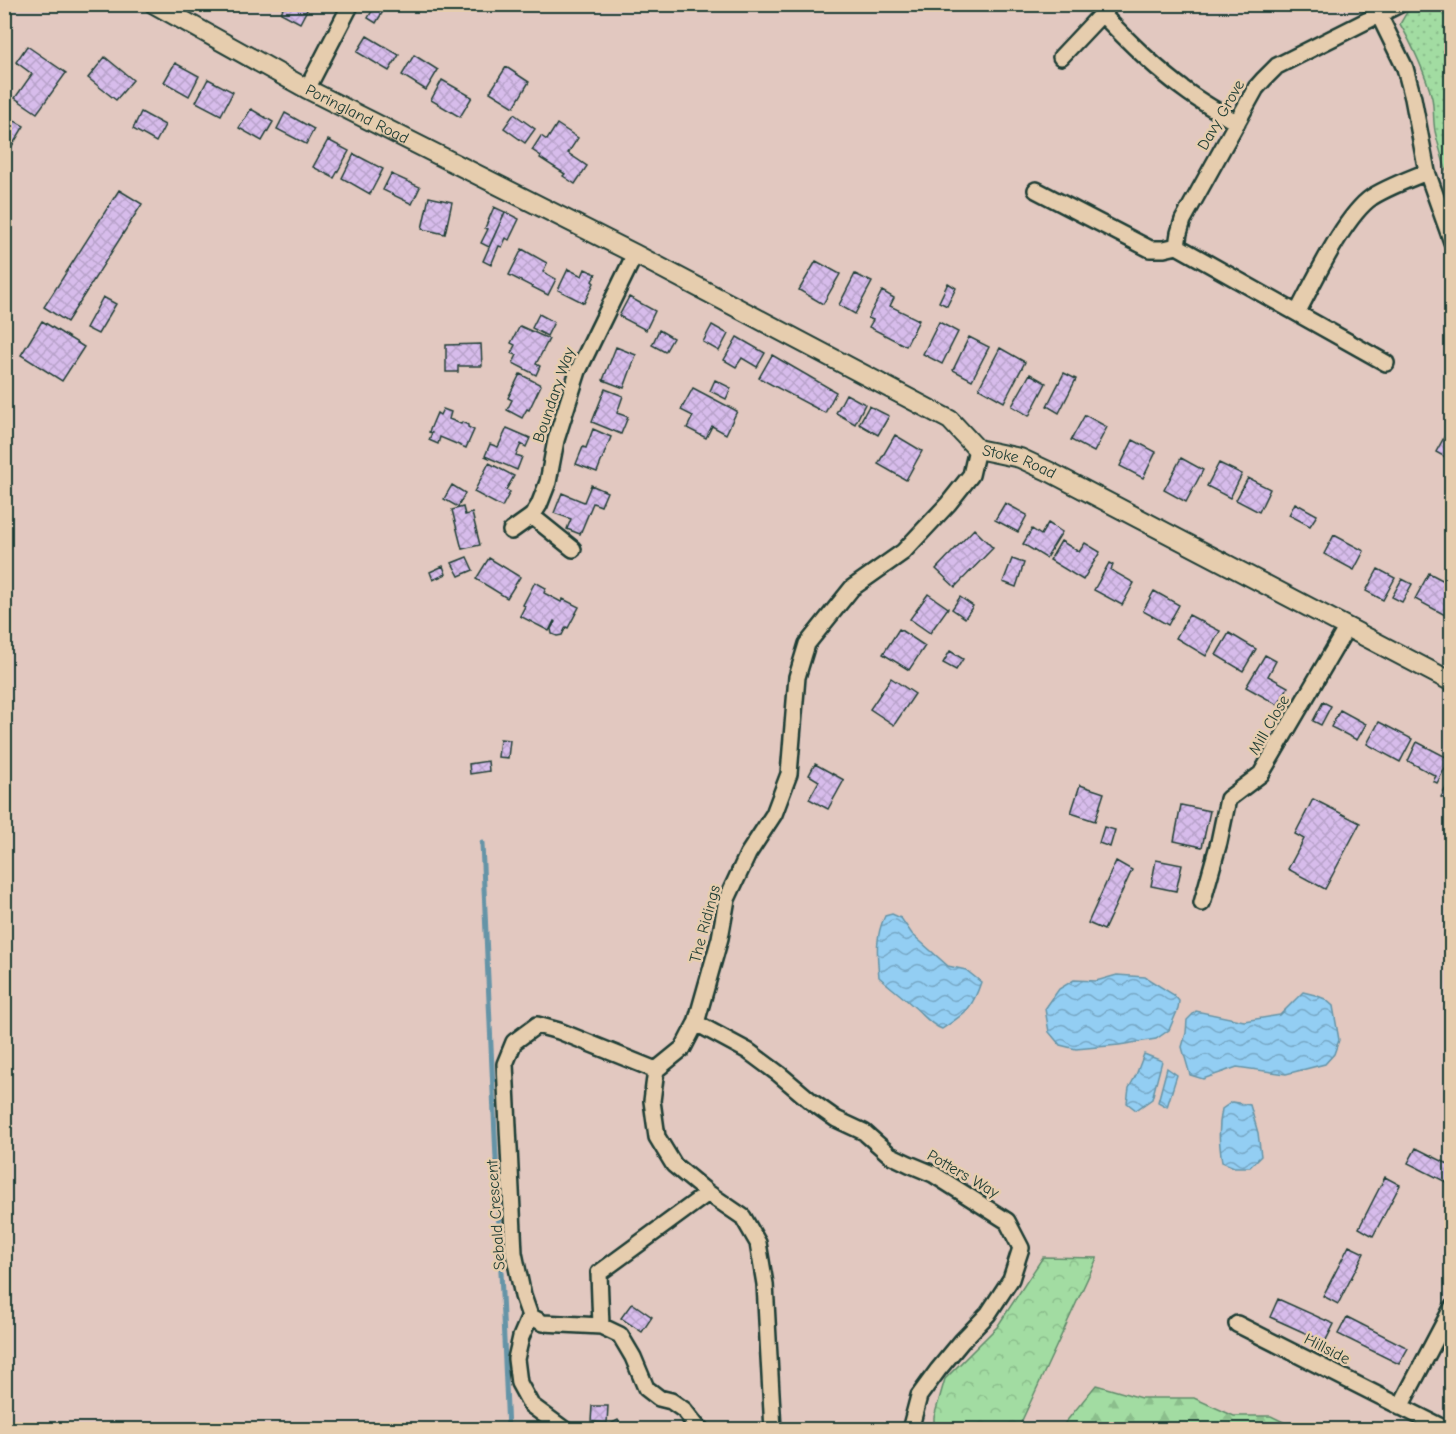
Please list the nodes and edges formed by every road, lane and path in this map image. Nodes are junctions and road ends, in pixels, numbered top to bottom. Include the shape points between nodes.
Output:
1 (154, 4) edge
2 (351, 4) edge
3 (1400, 4) edge
4 (1106, 9) edge
5 (1379, 15) junction
6 (1061, 57) dead end
7 (307, 89) junction
8 (1237, 123) junction
9 (1427, 172) junction
10 (1036, 190) dead end
11 (1448, 217) edge
12 (562, 218) joint
13 (1452, 242) edge
14 (1177, 246) junction
15 (635, 254) junction
16 (1297, 313) junction
17 (1386, 363) dead end
18 (977, 449) junction
19 (532, 516) junction
20 (511, 531) dead end
21 (573, 549) dead end
22 (1347, 627) junction
23 (1452, 682) edge
24 (1202, 903) dead end
25 (696, 1023) junction
26 (656, 1070) junction
27 (708, 1193) junction
28 (1452, 1308) edge
29 (530, 1316) junction
30 (1237, 1324) dead end
31 (601, 1326) junction
32 (1400, 1407) junction
33 (565, 1430) edge
34 (702, 1430) edge
35 (773, 1430) edge
36 (910, 1430) edge
37 (1447, 1430) edge

1 - 7 street, Poringland Road
2 - 7 street
3 - 5 street, Davy Grove
4 - 6 street
4 - 8 street via 1142,54 1189,93
5 - 8 street, Davy Grove via 1278,66 1256,88
5 - 9 street via 1405,68
7 - 12 street, Poringland Road
8 - 14 street, Davy Grove via 1183,220
9 - 11 street
9 - 16 street via 1385,190 1358,211
10 - 14 street via 1150,249
11 - 13 street
12 - 15 street, Stoke Road
14 - 16 street
15 - 18 street, Stoke Road via 950,420
15 - 19 street, Boundary Way via 578,371 556,440 548,482
16 - 17 street
18 - 22 street, Stoke Road via 1020,458 1050,472
18 - 25 street, The Ridings via 971,475 948,504 903,552 852,588 807,644 797,677 789,774 774,814 748,854 727,899
19 - 20 street, Boundary Way
19 - 21 street
22 - 23 street, Stoke Road
22 - 24 street, Mill Close via 1261,774 1228,799
25 - 26 street, The Ridings via 683,1048
25 - 36 street, Potters Way via 748,1052 820,1108 864,1132 890,1155 933,1174 1007,1221 1021,1248 1011,1279 988,1314 920,1396
26 - 27 street via 652,1101 657,1137 674,1165
26 - 29 street, Sebald Crescent via 537,1025 514,1042 505,1064 514,1253
27 - 31 street via 599,1273
27 - 35 street via 743,1217 758,1243 765,1284
28 - 32 street
29 - 31 street via 543,1323
29 - 33 street via 516,1359 519,1383 531,1405
30 - 32 street, Hillside
31 - 34 street via 620,1335 646,1388 684,1410
32 - 37 street, Hillside

